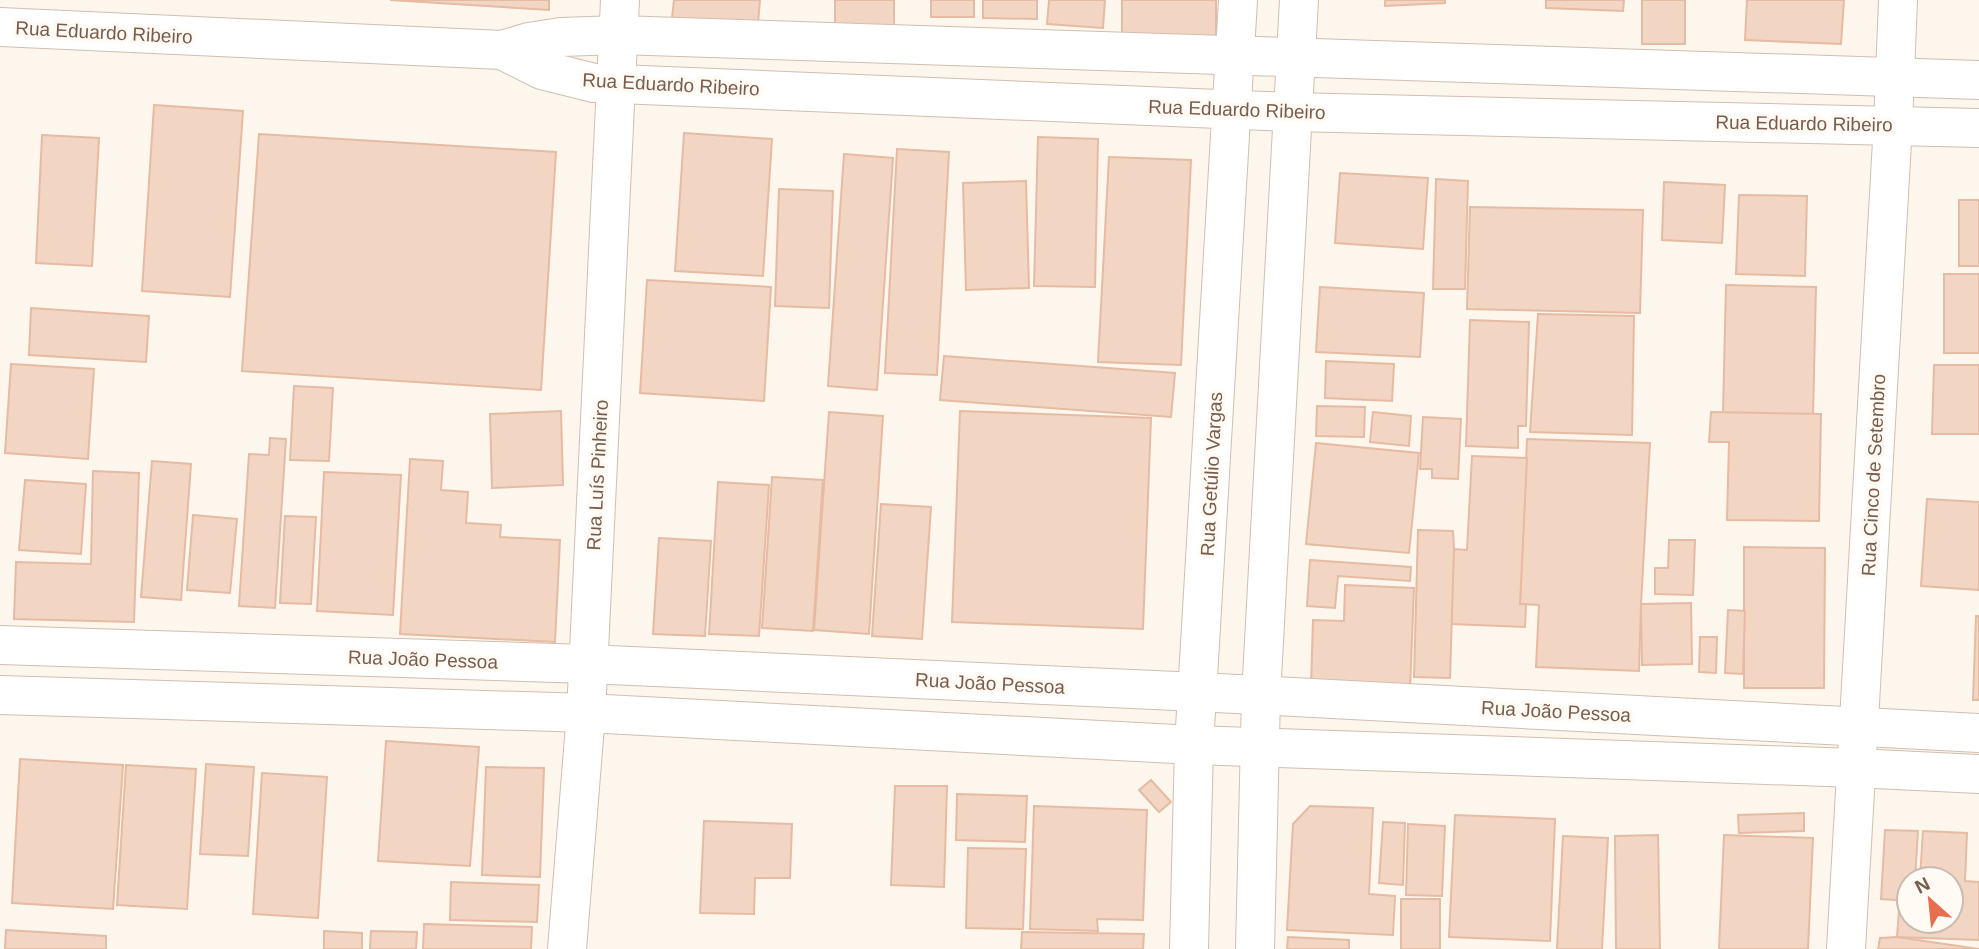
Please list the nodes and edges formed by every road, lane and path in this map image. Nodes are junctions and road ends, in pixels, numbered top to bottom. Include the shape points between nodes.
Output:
1 (1238, 0) edge
2 (1299, 0) edge
3 (1898, 0) edge
4 (619, 18) edge
5 (0, 27) edge
6 (502, 50) junction
7 (1235, 54) junction
8 (1295, 57) junction
9 (1894, 77) junction
10 (1979, 80) edge
11 (615, 84) junction
12 (1232, 108) junction
13 (1291, 112) junction
14 (1893, 124) junction
15 (1979, 128) edge
16 (0, 645) edge
17 (588, 664) junction
18 (1198, 692) junction
19 (0, 695) edge
20 (1261, 696) junction
21 (586, 713) junction
22 (1858, 726) junction
23 (1979, 733) edge
24 (1194, 745) junction
25 (1258, 748) junction
26 (1855, 768) junction
27 (1979, 774) edge
28 (567, 949) edge
29 (1189, 949) edge
30 (1255, 949) edge
31 (1846, 949) edge

1 - 7 street, Rua Getúlio Vargas
2 - 8 street
3 - 9 street, Rua Cinco de Setembro
4 - 6 street, Rua Eduardo Ribeiro
4 - 7 street, Rua Eduardo Ribeiro
4 - 11 street, Rua Luís Pinheiro
5 - 6 street, Rua Eduardo Ribeiro
6 - 11 street, Rua Eduardo Ribeiro via 542,70
7 - 8 street, Rua Eduardo Ribeiro
7 - 12 street, Rua Getúlio Vargas
8 - 9 street, Rua Eduardo Ribeiro
8 - 13 street
9 - 10 street, Rua Eduardo Ribeiro
9 - 14 street, Rua Cinco de Setembro
11 - 12 street, Rua Eduardo Ribeiro
11 - 17 street, Rua Luís Pinheiro
12 - 13 street, Rua Eduardo Ribeiro
12 - 18 street, Rua Getúlio Vargas
13 - 14 street, Rua Eduardo Ribeiro
13 - 20 street
14 - 15 street, Rua Eduardo Ribeiro
14 - 22 street, Rua Cinco de Setembro
16 - 17 street, Rua João Pessoa
17 - 18 street, Rua João Pessoa
17 - 21 street, Rua Luís Pinheiro
18 - 20 street, Rua João Pessoa
18 - 24 street, Rua Getúlio Vargas
19 - 21 street
20 - 22 street, Rua João Pessoa
20 - 25 street
21 - 24 street
21 - 28 street, Rua Luís Pinheiro
22 - 23 street, Rua João Pessoa
22 - 26 street, Rua Cinco de Setembro
24 - 25 street
24 - 29 street, Rua Getúlio Vargas
25 - 26 street
25 - 30 street
26 - 27 street
26 - 31 street, Rua Cinco de Setembro

